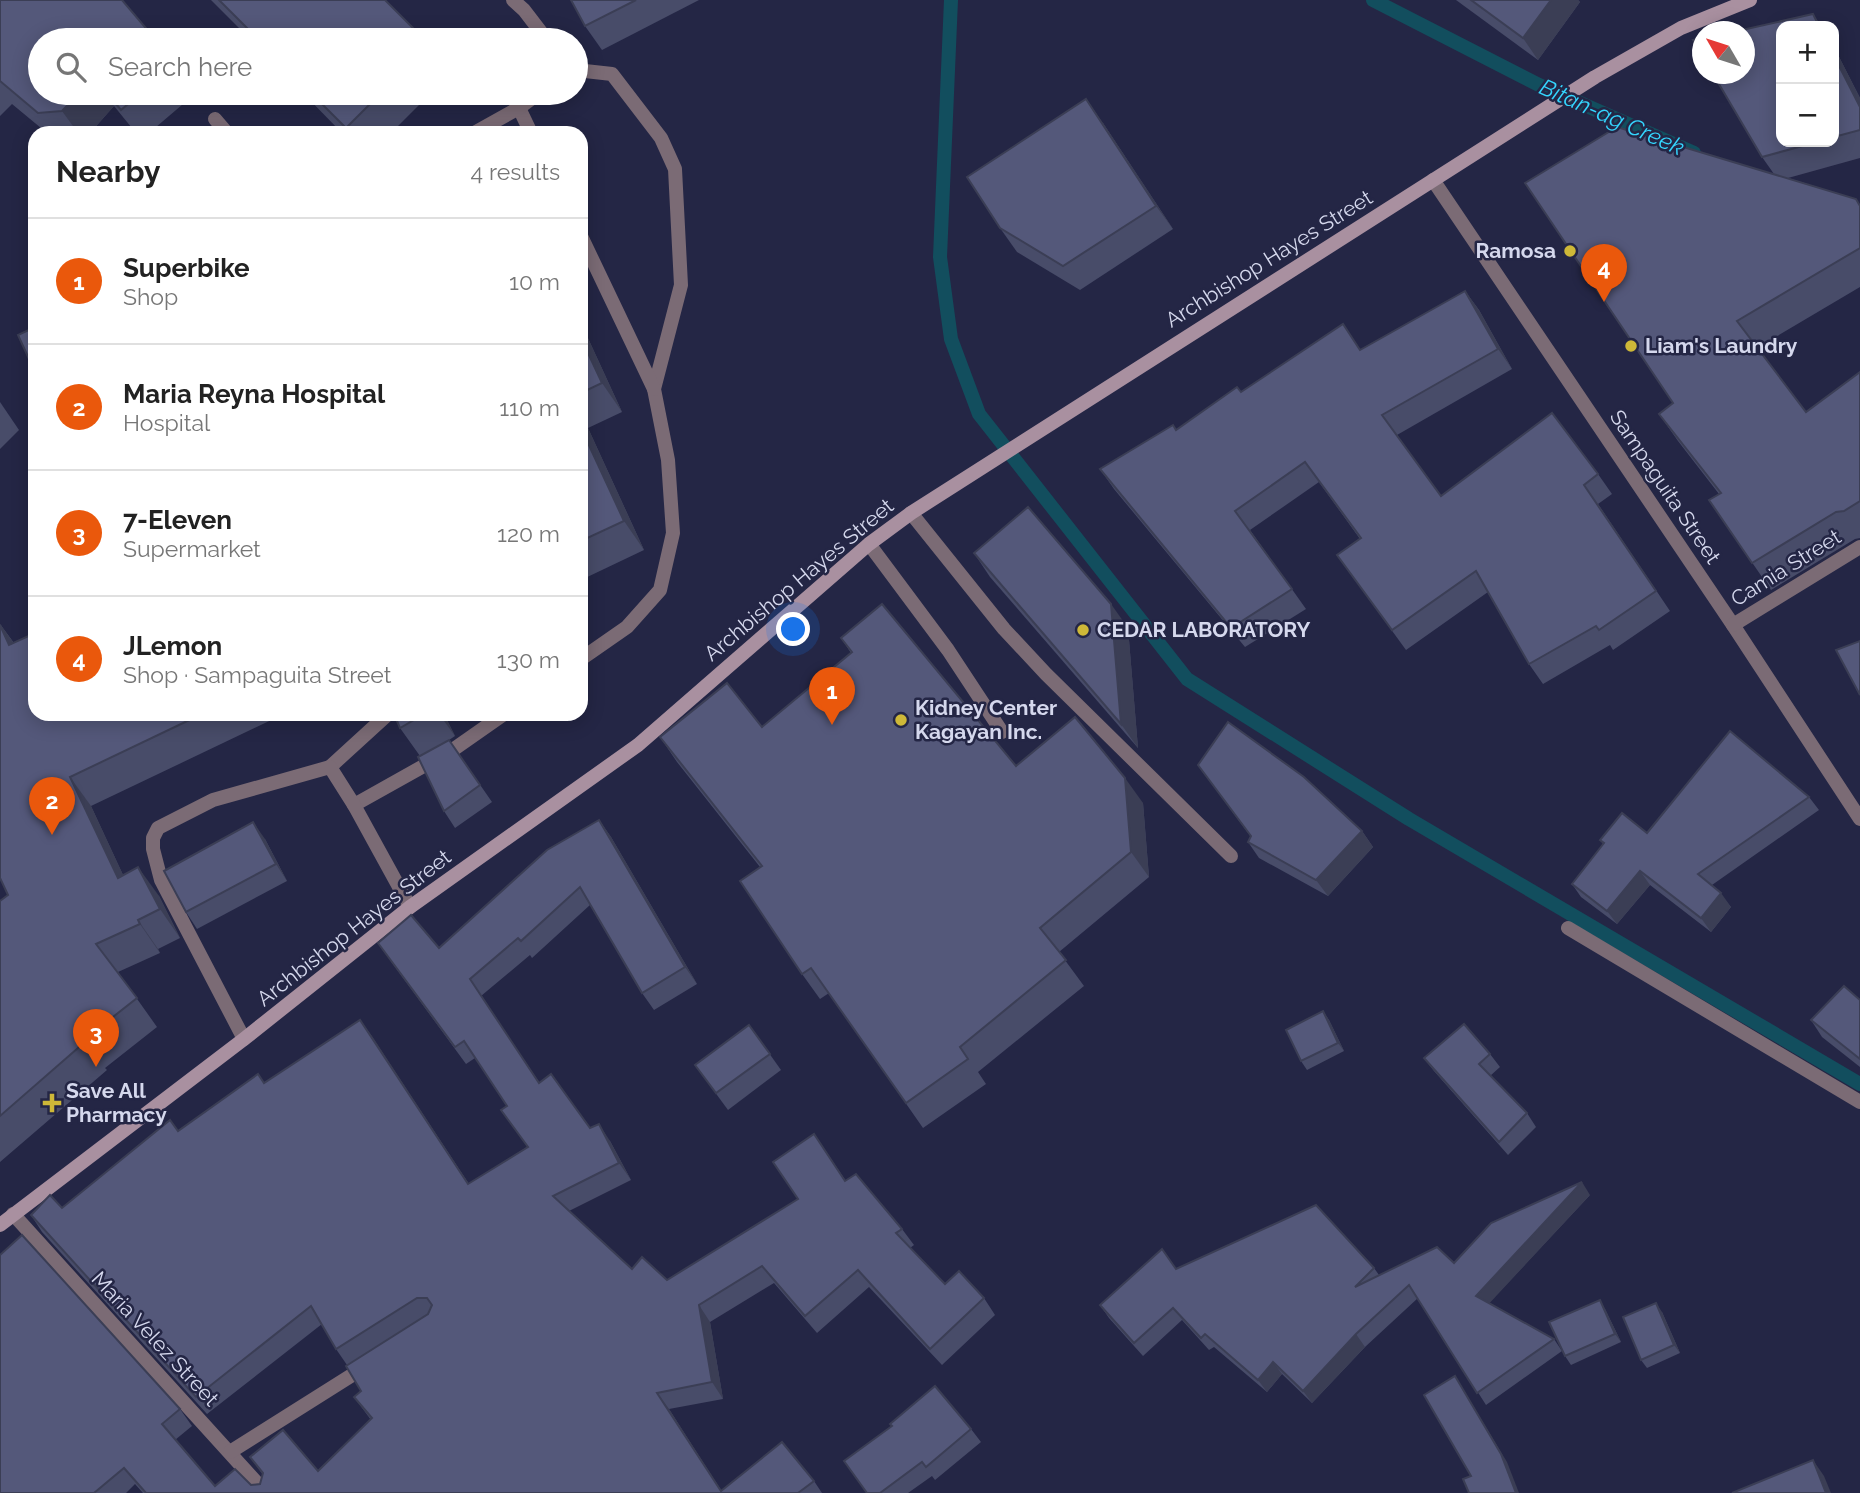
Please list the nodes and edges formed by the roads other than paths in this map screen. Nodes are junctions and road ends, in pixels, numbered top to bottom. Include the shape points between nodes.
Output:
1 (513, 0) edge
2 (1750, 0) edge
3 (538, 28) edge
4 (588, 71) edge
5 (523, 105) edge
6 (519, 108) junction
7 (215, 119) dead end
8 (221, 126) edge
9 (487, 126) edge
10 (528, 126) edge
11 (1433, 180) junction
12 (588, 251) edge
13 (654, 389) junction
14 (911, 513) junction
15 (869, 544) junction
16 (1860, 547) edge
17 (1733, 625) junction
18 (588, 654) edge
19 (380, 721) edge
20 (493, 721) edge
21 (1002, 732) dead end
22 (330, 767) junction
23 (354, 805) junction
24 (1860, 819) edge
25 (1231, 856) dead end
26 (410, 907) junction
27 (1568, 928) dead end
28 (244, 1039) junction
29 (1860, 1102) edge
30 (13, 1214) junction
31 (0, 1225) edge
32 (377, 1359) edge
33 (230, 1452) junction
34 (266, 1493) edge

1 - 3 street
2 - 11 street, Archbishop Hayes Street via 1681,28
4 - 13 street via 612,74 661,138 675,169 681,285
5 - 6 street
6 - 9 street
6 - 10 street
7 - 8 street
11 - 14 street, Archbishop Hayes Street
11 - 17 street, Sampaguita Street
12 - 13 street
13 - 18 street via 667,460 673,533 660,590 626,627
14 - 15 street, Archbishop Hayes Street
14 - 25 street via 1013,638
15 - 21 street
15 - 26 street, Archbishop Hayes Street via 638,745
16 - 17 street, Camia Street
17 - 24 street, Sampaguita Street
19 - 22 street
20 - 23 street via 454,749
22 - 23 street
22 - 28 street via 213,800 158,828 153,838 161,880
23 - 26 street
26 - 28 street, Archbishop Hayes Street
27 - 29 street
28 - 30 street, Archbishop Hayes Street
30 - 31 street, Archbishop Hayes Street
30 - 33 street, Maria Velez Street
32 - 33 street
33 - 34 street, Maria Velez Street

